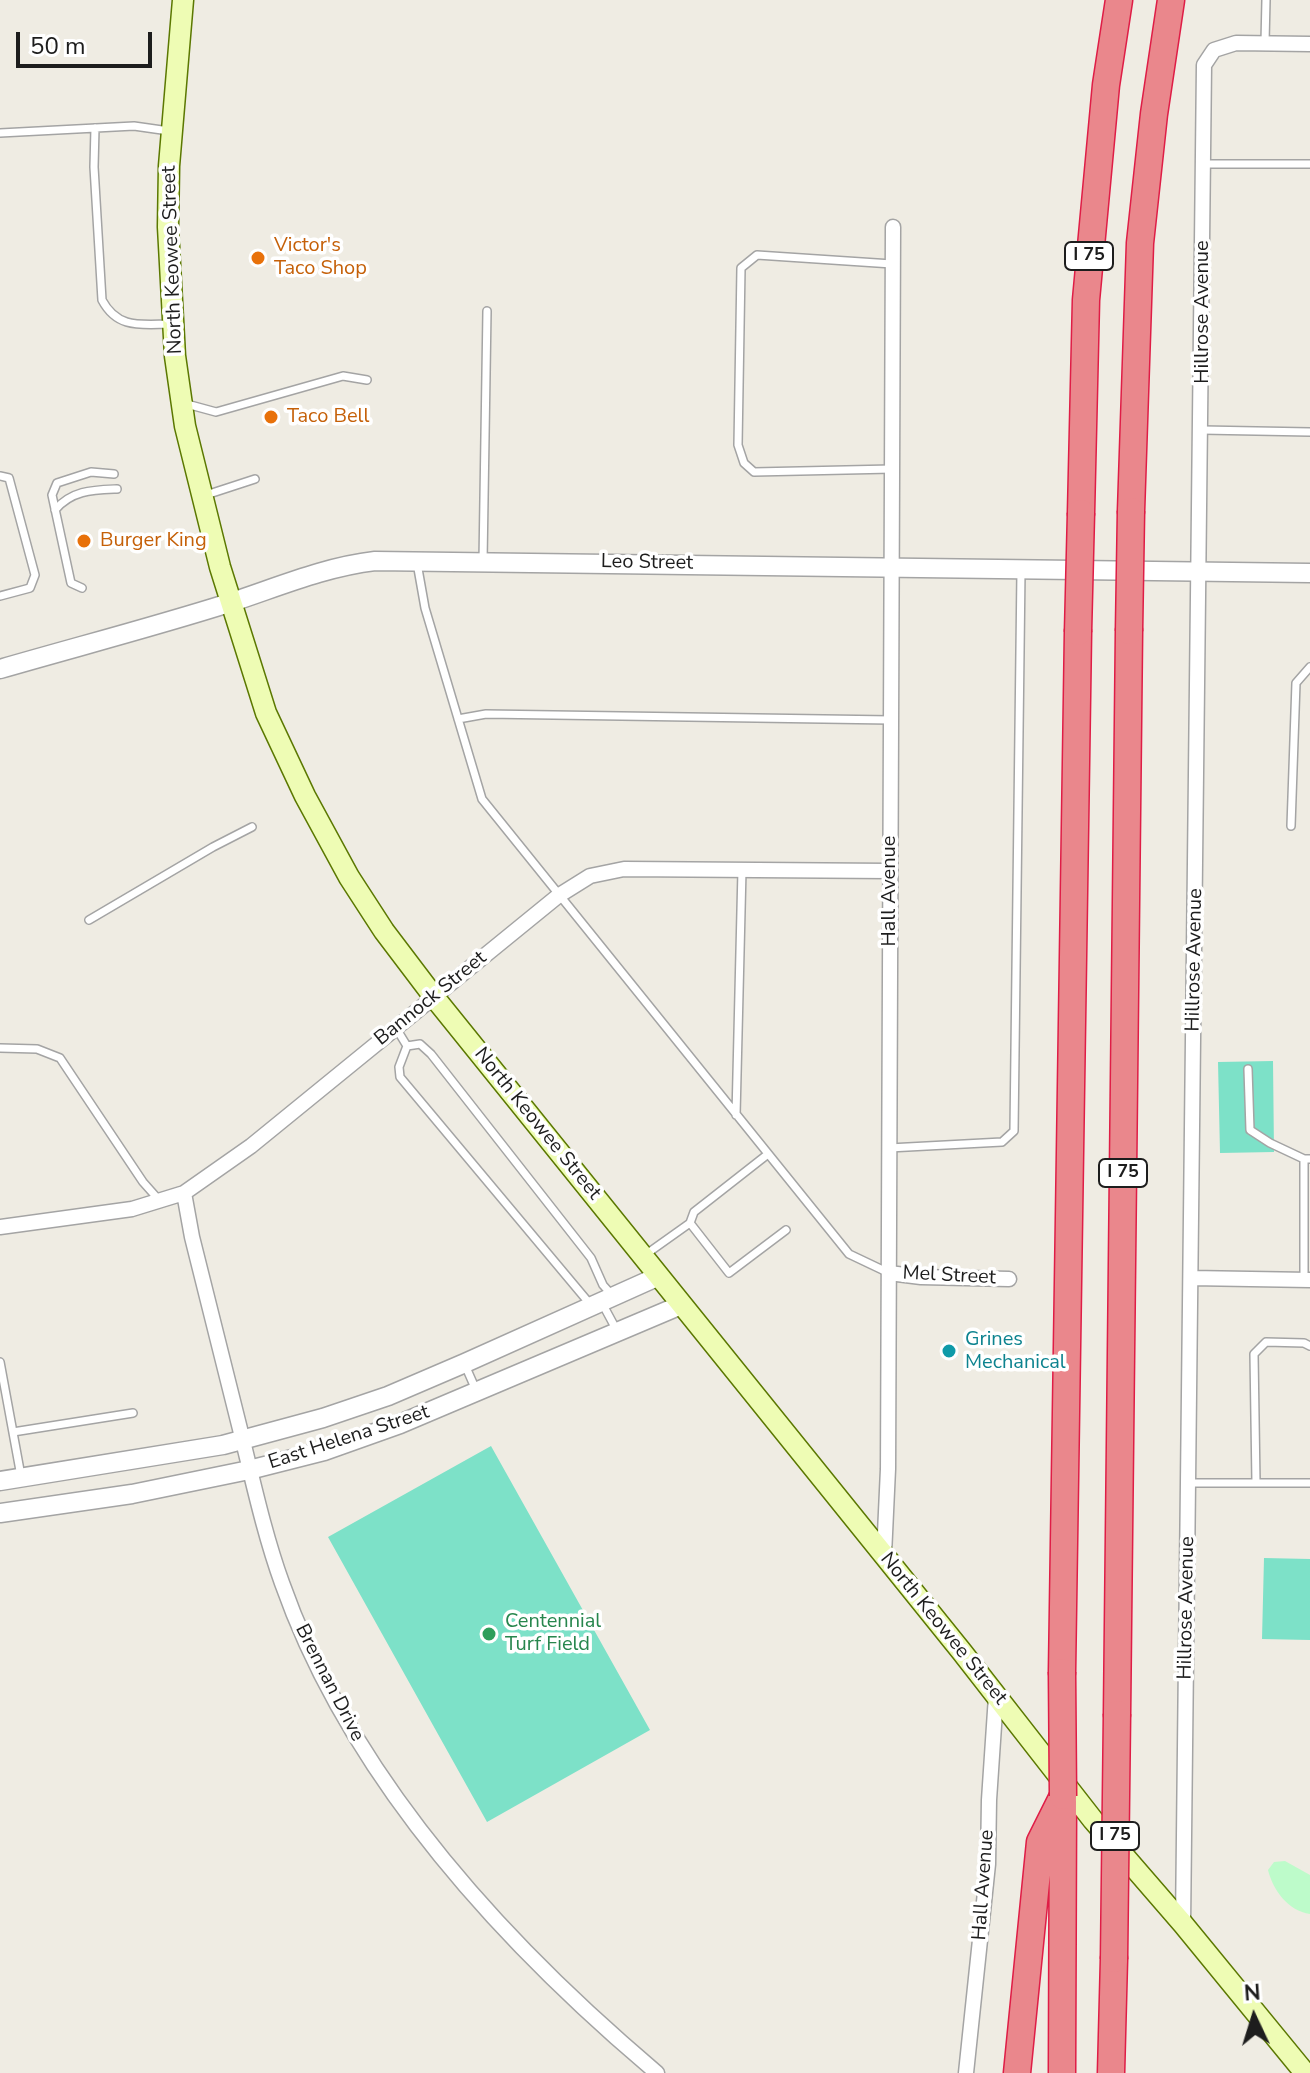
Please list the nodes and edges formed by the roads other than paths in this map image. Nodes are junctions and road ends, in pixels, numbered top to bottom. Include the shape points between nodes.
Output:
1 (183, 0) edge
2 (1119, 0) edge
3 (1171, 0) edge
4 (1266, 0) edge
5 (1265, 42) junction
6 (1310, 44) edge
7 (95, 128) junction
8 (171, 131) junction
9 (0, 133) edge
10 (1204, 164) junction
11 (1310, 164) edge
12 (893, 227) dead end
13 (892, 264) junction
14 (487, 311) dead end
15 (172, 324) junction
16 (367, 380) dead end
17 (181, 403) junction
18 (1202, 430) junction
19 (1310, 432) edge
20 (892, 469) junction
21 (114, 474) dead end
22 (0, 476) edge
23 (255, 479) dead end
24 (117, 489) dead end
25 (204, 495) junction
26 (55, 510) junction
27 (417, 561) junction
28 (483, 562) junction
29 (891, 568) junction
30 (1021, 569) junction
31 (1200, 570) junction
32 (1310, 573) edge
33 (82, 588) dead end
34 (0, 596) edge
35 (231, 602) junction
36 (1310, 667) edge
37 (0, 669) edge
38 (458, 719) junction
39 (891, 720) junction
40 (1291, 826) dead end
41 (252, 827) dead end
42 (742, 870) junction
43 (890, 871) junction
44 (558, 896) junction
45 (89, 920) dead end
46 (434, 997) junction
47 (396, 1028) junction
48 (407, 1046) junction
49 (0, 1048) edge
50 (1248, 1069) dead end
51 (736, 1115) junction
52 (889, 1148) junction
53 (768, 1154) junction
54 (1307, 1159) edge
55 (184, 1193) junction
56 (161, 1202) junction
57 (690, 1223) junction
58 (0, 1227) edge
59 (786, 1230) dead end
60 (644, 1257) junction
61 (889, 1273) junction
62 (659, 1276) junction
63 (1191, 1278) junction
64 (1009, 1279) dead end
65 (1307, 1280) edge
66 (603, 1302) junction
67 (681, 1305) junction
68 (618, 1331) junction
69 (1310, 1346) edge
70 (0, 1362) edge
71 (465, 1363) junction
72 (477, 1392) junction
73 (133, 1413) dead end
74 (13, 1432) junction
75 (243, 1440) junction
76 (249, 1470) junction
77 (22, 1478) junction
78 (0, 1481) edge
79 (1189, 1483) junction
80 (1256, 1483) junction
81 (1310, 1483) edge
82 (26, 1509) junction
83 (0, 1513) edge
84 (884, 1555) junction
85 (996, 1696) junction
86 (1063, 1796) junction
87 (1183, 1924) junction
88 (657, 2073) edge
89 (966, 2073) edge
90 (1017, 2073) edge
91 (1062, 2073) edge
92 (1111, 2073) edge
93 (1305, 2073) edge

1 - 8 main road, North Keowee Street
2 - 86 highway, I 75, bridge via 1086,300
3 - 92 highway, I 75, bridge via 1140,243 1131,511
4 - 5 lane
5 - 6 street, Hillrose Avenue
5 - 10 street, Hillrose Avenue via 1214,50 1204,65
7 - 8 lane
7 - 9 lane
7 - 15 lane via 102,300 123,322
8 - 15 main road, North Keowee Street
10 - 11 lane
10 - 18 street, Hillrose Avenue
12 - 13 street, Hall Avenue
13 - 20 street, Hall Avenue
13 - 20 lane via 757,255 741,268 738,445 744,463 754,472
14 - 28 lane
15 - 17 main road, North Keowee Street
16 - 17 lane via 343,376 216,412
17 - 25 main road, North Keowee Street
18 - 19 lane
18 - 31 street, Hillrose Avenue
20 - 29 street, Hall Avenue
21 - 26 lane via 91,472 57,483 52,495
22 - 34 lane via 9,478 35,575 30,588
23 - 25 lane
24 - 26 lane via 83,491
25 - 35 main road, North Keowee Street
26 - 33 lane via 71,583
27 - 28 street, Leo Street
27 - 35 street, Leo Street via 353,564
27 - 38 lane via 425,608
28 - 29 street, Leo Street
29 - 30 street, Leo Street
29 - 39 street, Hall Avenue
30 - 31 street, Leo Street
30 - 52 lane via 1014,1131 1002,1142
31 - 32 street, Leo Street
31 - 63 street, Hillrose Avenue
35 - 37 street, Leo Street
35 - 46 main road, North Keowee Street via 266,713 325,834 384,931
36 - 40 lane via 1296,683
38 - 39 lane via 486,714
38 - 44 lane via 482,799
39 - 43 street, Hall Avenue
41 - 45 lane
42 - 43 street, Bannock Street
42 - 44 street, Bannock Street via 605,872
42 - 51 lane
43 - 52 street, Hall Avenue
44 - 46 street, Bannock Street
44 - 51 lane
46 - 47 street, Bannock Street
46 - 60 main road, North Keowee Street
47 - 48 lane
47 - 55 street, Bannock Street via 251,1146
48 - 66 lane via 420,1044 431,1054 591,1258 603,1285
48 - 66 lane via 400,1077
49 - 56 lane via 37,1049 60,1058
50 - 54 lane via 1250,1130
51 - 53 lane
52 - 61 street, Hall Avenue
53 - 57 lane via 694,1212
53 - 61 lane via 849,1254
54 - 65 lane
55 - 56 street, Bannock Street
55 - 75 street, Brennan Drive
56 - 58 street, Bannock Street
57 - 59 lane via 729,1273
57 - 60 lane
60 - 62 main road, North Keowee Street
61 - 64 street, Mel Street
61 - 84 street, Hall Avenue
62 - 66 street, East Helena Street
62 - 67 main road, North Keowee Street
63 - 65 street
63 - 79 street, Hillrose Avenue
66 - 68 lane
66 - 71 street, East Helena Street
67 - 68 street, East Helena Street
67 - 84 main road, North Keowee Street
68 - 72 street, East Helena Street
69 - 80 lane via 1266,1342 1254,1354
70 - 74 lane
71 - 72 lane
71 - 75 street, East Helena Street via 388,1396
72 - 76 street, East Helena Street via 324,1451
73 - 74 lane
74 - 77 lane
75 - 76 street, Brennan Drive
75 - 77 street, East Helena Street
76 - 82 street, East Helena Street
76 - 88 street, Brennan Drive via 305,1642 365,1752 491,1912 579,2004
77 - 78 street, East Helena Street
77 - 82 street
79 - 80 lane
79 - 87 street, Hillrose Avenue
80 - 81 lane
82 - 83 street, East Helena Street
84 - 85 main road, North Keowee Street
85 - 87 main road, North Keowee Street
85 - 89 street, Hall Avenue via 988,1864
86 - 90 highway via 1040,1842
86 - 91 highway, I 75
87 - 93 main road, North Keowee Street

